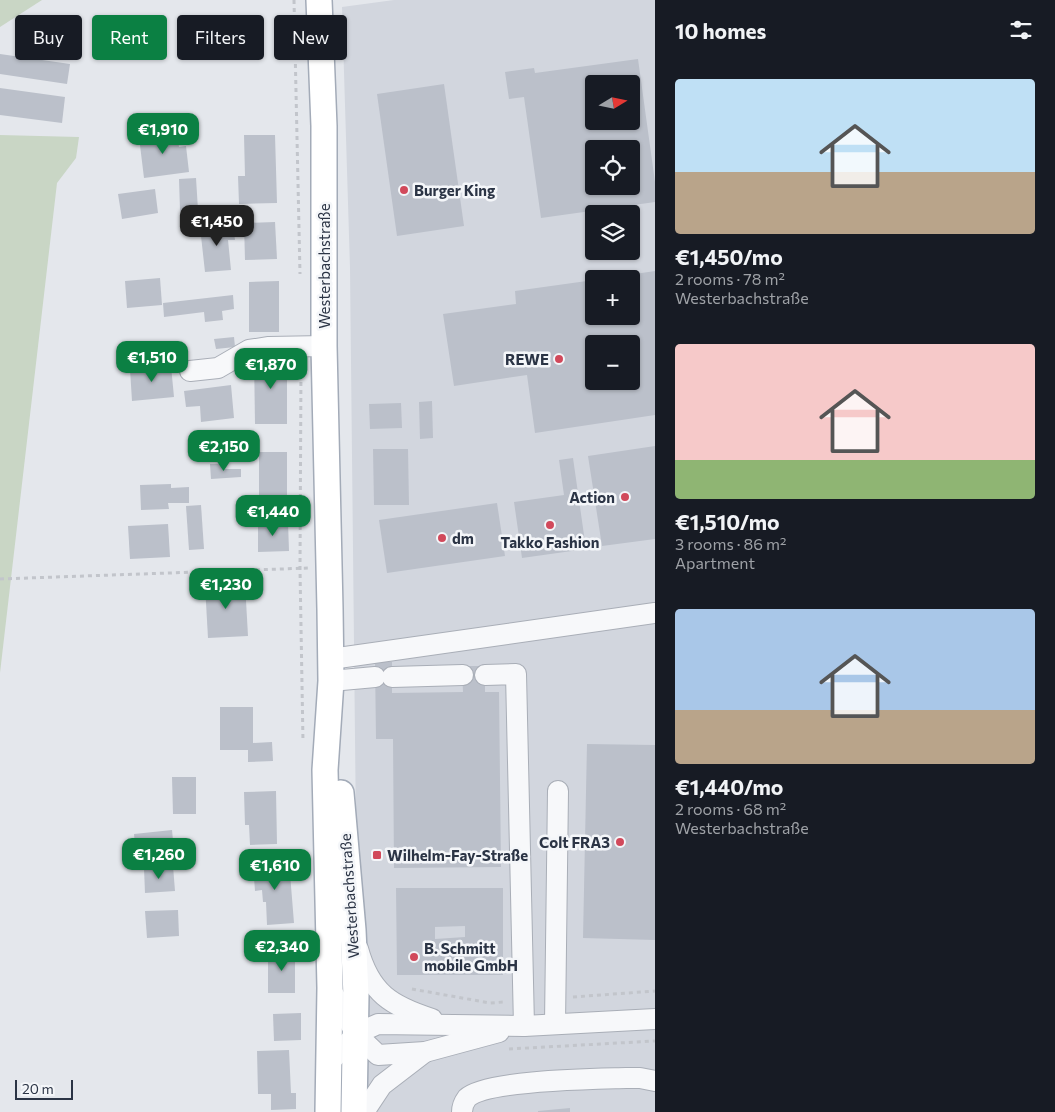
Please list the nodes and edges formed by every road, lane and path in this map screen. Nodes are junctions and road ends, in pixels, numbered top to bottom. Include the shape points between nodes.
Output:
1 (294, 0) edge
2 (319, 0) edge
3 (300, 284) dead end
4 (312, 347) junction
5 (190, 371) dead end
6 (330, 567) junction
7 (300, 569) junction
8 (0, 578) edge
9 (655, 613) edge
10 (331, 670) junction
11 (463, 675) dead end
12 (485, 675) dead end
13 (303, 748) dead end
14 (558, 791) dead end
15 (353, 930) junction
16 (330, 988) junction
17 (655, 1019) edge
18 (555, 1024) junction
19 (453, 1025) junction
20 (524, 1026) junction
21 (356, 1034) junction
22 (655, 1041) edge
23 (500, 1050) dead end
24 (425, 1052) junction
25 (328, 1064) junction
26 (655, 1082) edge
27 (328, 1112) edge
28 (354, 1112) edge
29 (364, 1112) edge
30 (462, 1112) edge

1 - 3 path
2 - 4 main road, Westerbachstraße via 324,126
4 - 5 street via 249,350 218,368
4 - 6 main road, Westerbachstraße
4 - 7 path
6 - 7 path
6 - 10 main road, Westerbachstraße
7 - 8 path
7 - 13 path
9 - 10 street
10 - 11 street via 384,677
10 - 15 main road, Westerbachstraße
10 - 16 main road, Westerbachstraße via 325,770
12 - 20 street via 516,674
14 - 18 street
15 - 19 street via 361,961 385,998 407,1011
15 - 21 main road, Westerbachstraße
16 - 21 street
16 - 25 main road, Westerbachstraße
17 - 18 street
18 - 20 street
19 - 20 street
19 - 21 street via 378,1024
20 - 24 street
21 - 24 street via 378,1056
21 - 25 street
21 - 28 main road, Westerbachstraße
22 - 23 path
24 - 29 street via 382,1085
25 - 27 main road, Westerbachstraße
26 - 30 street via 626,1078 504,1085 480,1091 468,1098

